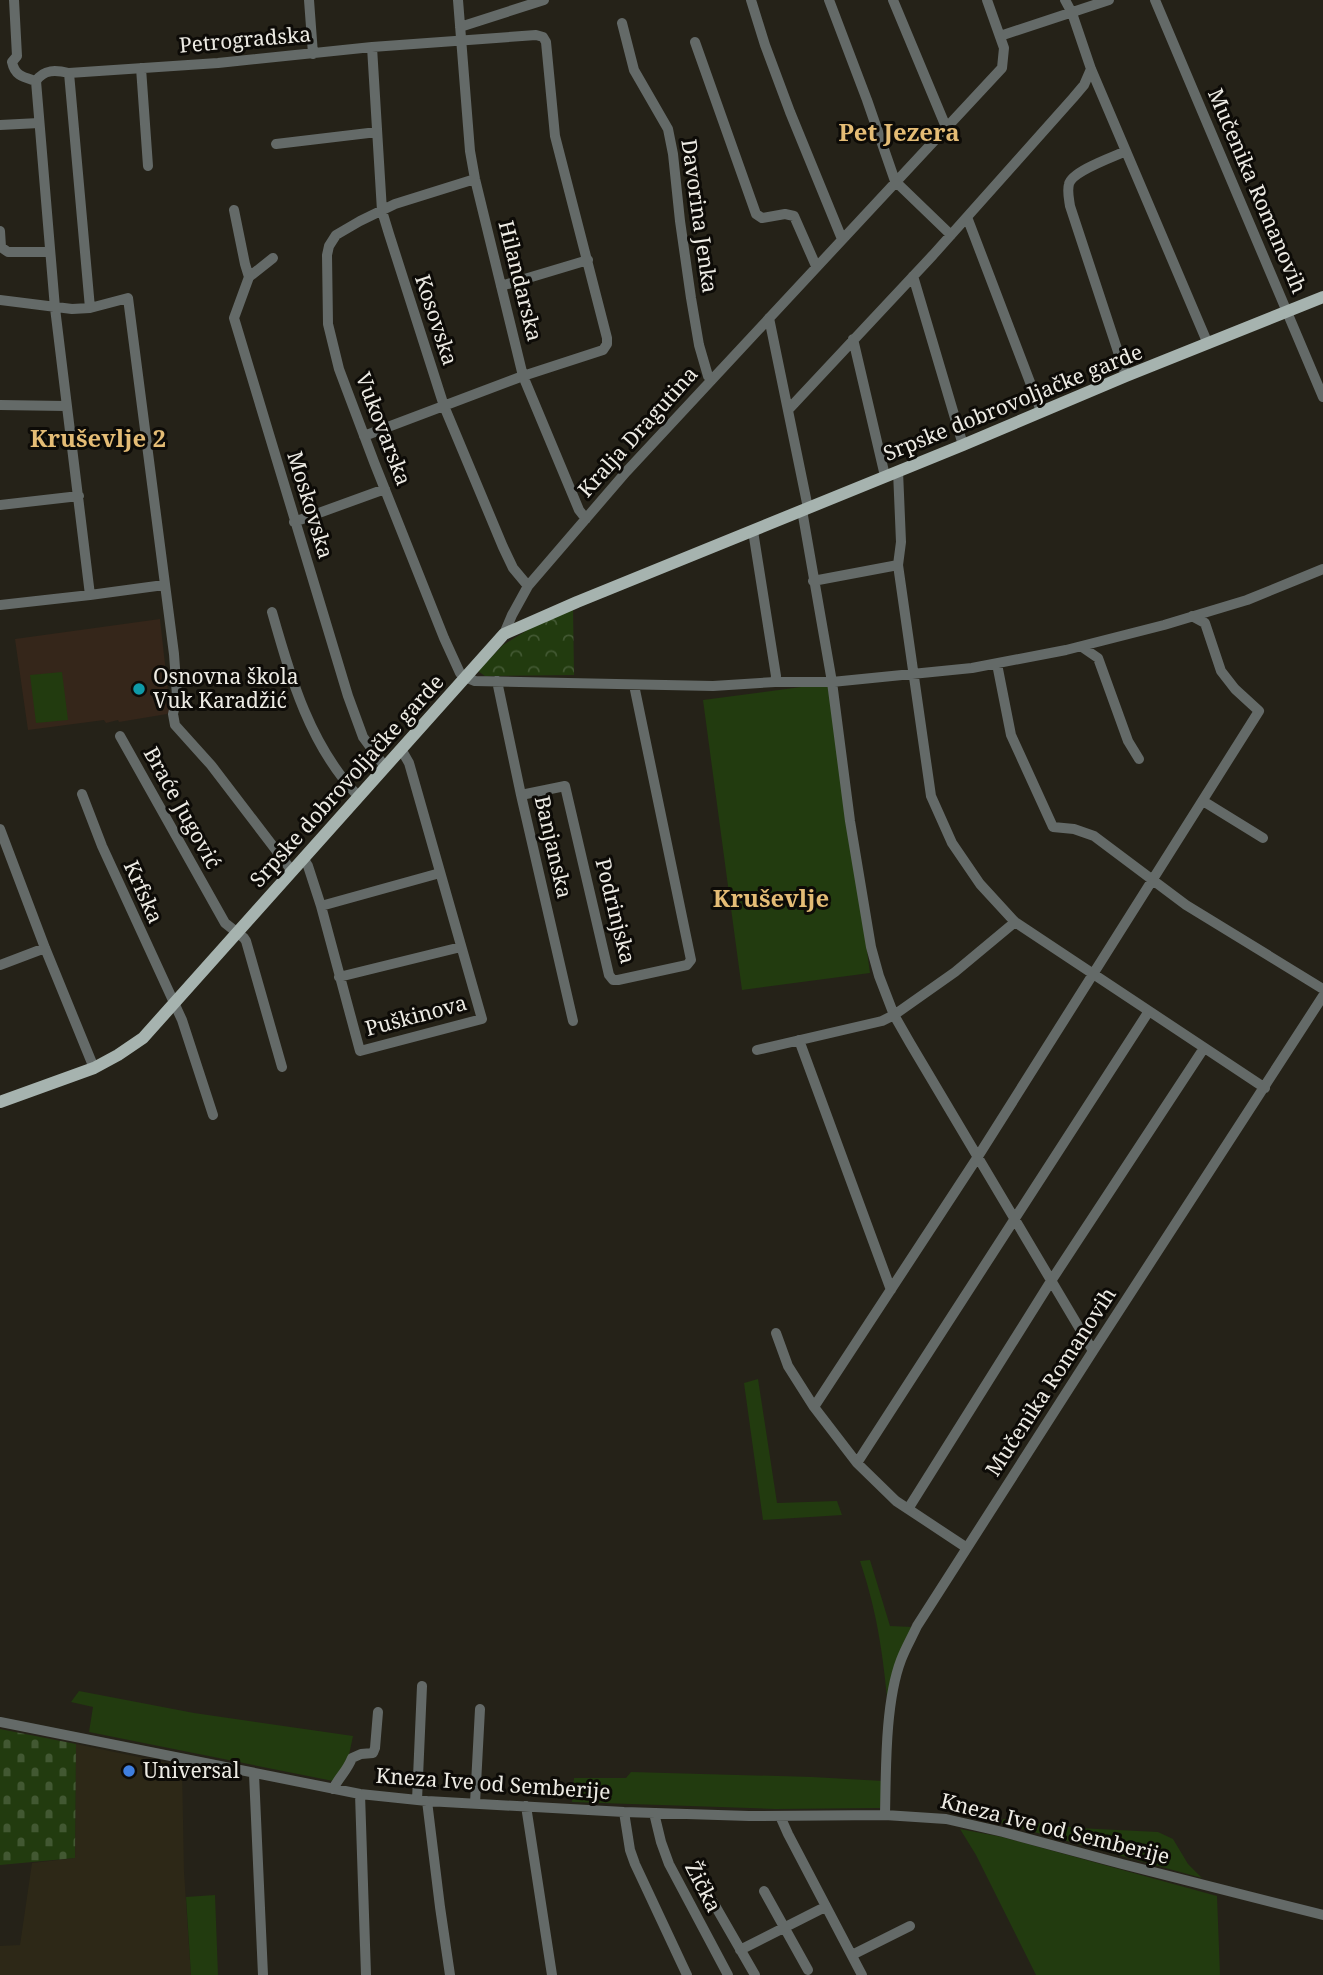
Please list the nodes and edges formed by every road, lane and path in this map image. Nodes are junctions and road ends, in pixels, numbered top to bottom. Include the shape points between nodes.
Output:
1 (14, 0) edge
2 (309, 0) edge
3 (458, 0) edge
4 (544, 0) edge
5 (751, 0) edge
6 (829, 0) edge
7 (893, 0) edge
8 (987, 0) edge
9 (1065, 0) edge
10 (1109, 0) edge
11 (1156, 0) edge
12 (1072, 13) junction
13 (622, 23) dead end
14 (460, 27) junction
15 (1000, 36) junction
16 (461, 40) junction
17 (695, 42) dead end
18 (372, 47) junction
19 (313, 54) junction
20 (0, 62) edge
21 (12, 62) junction
22 (141, 68) junction
23 (1091, 69) junction
24 (69, 73) junction
25 (36, 81) junction
26 (39, 122) junction
27 (0, 125) edge
28 (946, 127) junction
29 (377, 132) junction
30 (276, 144) dead end
31 (1126, 151) junction
32 (148, 166) dead end
33 (475, 179) junction
34 (895, 181) junction
35 (234, 210) dead end
36 (382, 211) junction
37 (967, 217) junction
38 (0, 231) edge
39 (951, 235) junction
40 (842, 239) junction
41 (50, 252) junction
42 (273, 258) dead end
43 (588, 260) junction
44 (816, 266) junction
45 (913, 276) junction
46 (249, 277) junction
47 (502, 285) junction
48 (1323, 297) edge
49 (0, 300) edge
50 (55, 308) junction
51 (90, 308) junction
52 (1287, 312) junction
53 (769, 318) junction
54 (853, 339) junction
55 (1208, 344) junction
56 (523, 376) junction
57 (1126, 376) junction
58 (711, 379) junction
59 (1323, 397) edge
60 (0, 405) edge
61 (66, 405) junction
62 (444, 405) junction
63 (788, 410) junction
64 (1041, 411) junction
65 (364, 436) junction
66 (963, 445) junction
67 (898, 471) junction
68 (885, 477) junction
69 (385, 489) junction
70 (79, 496) junction
71 (0, 505) edge
72 (805, 509) junction
73 (586, 519) junction
74 (294, 522) junction
75 (753, 531) junction
76 (898, 565) junction
77 (1323, 569) edge
78 (813, 581) junction
79 (164, 585) junction
80 (528, 586) junction
81 (90, 595) junction
82 (0, 605) edge
83 (1208, 611) junction
84 (272, 612) dead end
85 (1192, 616) junction
86 (1205, 623) junction
87 (504, 634) junction
88 (1106, 640) junction
89 (1082, 647) junction
90 (1098, 658) junction
91 (997, 664) junction
92 (913, 675) junction
93 (465, 677) junction
94 (497, 681) junction
95 (775, 682) junction
96 (832, 682) junction
97 (634, 685) junction
98 (120, 736) dead end
99 (401, 749) junction
100 (1139, 759) dead end
101 (386, 767) junction
102 (82, 794) dead end
103 (521, 795) junction
104 (359, 797) junction
105 (1203, 801) junction
106 (0, 829) edge
107 (1263, 838) dead end
108 (303, 858) junction
109 (292, 870) junction
110 (440, 873) junction
111 (1153, 880) junction
112 (321, 906) junction
113 (1014, 922) junction
114 (237, 932) junction
115 (461, 947) junction
116 (45, 948) junction
117 (0, 965) edge
118 (1094, 975) junction
119 (339, 977) junction
120 (1323, 989) edge
121 (1323, 996) edge
122 (174, 1003) junction
123 (1149, 1011) junction
124 (894, 1015) junction
125 (573, 1021) dead end
126 (799, 1040) junction
127 (1204, 1048) junction
128 (757, 1050) dead end
129 (282, 1067) dead end
130 (94, 1068) junction
131 (1265, 1088) junction
132 (0, 1102) edge
133 (214, 1115) dead end
134 (977, 1158) junction
135 (1014, 1219) junction
136 (1051, 1281) junction
137 (891, 1290) junction
138 (776, 1333) dead end
139 (1093, 1351) junction
140 (814, 1407) junction
141 (857, 1463) junction
142 (908, 1508) junction
143 (967, 1548) junction
144 (422, 1686) dead end
145 (480, 1709) dead end
146 (378, 1712) dead end
147 (0, 1722) edge
148 (254, 1774) junction
149 (333, 1789) junction
150 (360, 1794) junction
151 (422, 1800) junction
152 (475, 1803) junction
153 (526, 1806) junction
154 (624, 1812) junction
155 (654, 1813) junction
156 (886, 1815) junction
157 (780, 1816) junction
158 (764, 1891) dead end
159 (713, 1902) dead end
160 (1323, 1906) edge
161 (825, 1907) junction
162 (1306, 1910) junction
163 (1323, 1915) edge
164 (910, 1926) dead end
165 (784, 1928) junction
166 (740, 1950) junction
167 (852, 1955) junction
168 (808, 1970) dead end
169 (262, 1975) edge
170 (366, 1975) edge
171 (450, 1975) edge
172 (551, 1975) edge
173 (687, 1975) edge
174 (728, 1975) edge
175 (755, 1975) edge
176 (862, 1975) edge

1 - 21 street via 17,56
2 - 19 street
3 - 14 street, Hilandarska
4 - 14 street
5 - 40 street via 777,79
6 - 34 street
7 - 28 street
8 - 15 street, Kralja Dragutina
9 - 12 street
10 - 12 street
11 - 52 street, Mučenika Romanovih
12 - 15 street
12 - 23 street
13 - 58 street, Davorina Jenka via 634,69 668,129 699,345
14 - 16 street, Hilandarska
15 - 28 street, Kralja Dragutina via 1002,68
16 - 18 street, Petrogradska
16 - 33 street, Hilandarska
16 - 43 street, Petrogradska via 536,35 546,42 555,136
17 - 44 street via 756,214 762,218 794,216
18 - 19 street, Petrogradska
18 - 29 street, Kosovska
19 - 22 street, Petrogradska
20 - 21 street
21 - 25 street via 18,75
22 - 24 street, Petrogradska
22 - 32 street
23 - 31 street
23 - 37 street via 1084,85
24 - 25 street, Petrogradska via 48,72
24 - 51 street
25 - 26 street
26 - 27 street
26 - 41 street
28 - 34 street, Kralja Dragutina
29 - 30 street
29 - 36 street, Kosovska
31 - 55 street
31 - 57 street via 1076,174 1068,190
33 - 36 street, Vukovarska
33 - 47 street, Hilandarska
34 - 39 street
34 - 40 street, Kralja Dragutina
35 - 46 street
36 - 62 street, Kosovska
36 - 65 street, Vukovarska via 336,235 327,255 328,324
37 - 39 street
37 - 64 street
38 - 41 street via 1,247 8,252
39 - 45 street
40 - 44 street, Kralja Dragutina
41 - 50 street
42 - 46 street
43 - 47 street
43 - 56 street, Petrogradska via 607,344 603,350
44 - 53 street, Kralja Dragutina
45 - 54 street
45 - 66 street
46 - 74 street, Moskovska via 234,318
47 - 56 street, Hilandarska
48 - 52 main road, Srpske dobrovoljačke garde
49 - 50 street
50 - 51 street
50 - 61 street
51 - 79 street via 128,298
52 - 55 main road, Srpske dobrovoljačke garde
52 - 59 street, Mučenika Romanovih
53 - 58 street, Kralja Dragutina
53 - 63 street
54 - 63 street
54 - 68 street
55 - 57 main road, Srpske dobrovoljačke garde
56 - 62 street
56 - 73 street, Hilandarska
57 - 64 main road, Srpske dobrovoljačke garde
58 - 73 street, Kralja Dragutina
60 - 61 street
61 - 70 street
62 - 65 street
62 - 80 street, Kosovska via 503,547
63 - 72 street
64 - 66 main road, Srpske dobrovoljačke garde
65 - 69 street, Vukovarska
66 - 67 main road, Srpske dobrovoljačke garde
67 - 68 main road, Srpske dobrovoljačke garde
67 - 76 street
68 - 72 main road, Srpske dobrovoljačke garde
69 - 74 street
69 - 93 street, Vukovarska via 444,638
70 - 71 street
70 - 81 street
72 - 75 main road, Srpske dobrovoljačke garde
72 - 78 street
73 - 80 street, Kralja Dragutina
74 - 101 street, Moskovska via 358,727
75 - 87 main road, Srpske dobrovoljačke garde
75 - 95 street
76 - 78 street
76 - 92 street
77 - 83 street
78 - 96 street
79 - 81 street
79 - 109 street via 174,653 175,725
80 - 87 street, Kralja Dragutina
81 - 82 street
83 - 85 street
83 - 86 street
84 - 104 street via 302,708 327,755
85 - 86 street
85 - 88 street
86 - 105 street via 1221,671 1259,711
87 - 93 main road, Srpske dobrovoljačke garde
88 - 89 street
88 - 90 street
89 - 90 street
89 - 91 street
90 - 100 street
91 - 92 street
91 - 111 street via 1011,735 1053,827 1094,836
92 - 96 street
92 - 113 street via 931,796 952,843
93 - 94 street
93 - 99 main road, Srpske dobrovoljačke garde
94 - 97 street
94 - 103 street, Banjanska
95 - 96 street
95 - 97 street
96 - 124 street via 871,947
97 - 103 street, Podrinjska via 691,960 687,964 613,980 565,786
98 - 114 street, Braće Jugović via 225,923
99 - 101 main road, Srpske dobrovoljačke garde
99 - 110 street, Puškinova
101 - 104 main road, Srpske dobrovoljačke garde
102 - 122 street, Krfska
103 - 125 street, Banjanska
104 - 108 main road, Srpske dobrovoljačke garde
105 - 107 street
105 - 111 street
106 - 116 street
108 - 109 main road, Srpske dobrovoljačke garde
108 - 112 street, Puškinova
109 - 114 main road, Srpske dobrovoljačke garde
110 - 112 street
110 - 115 street, Puškinova
111 - 118 street
111 - 120 street
112 - 119 street, Puškinova
113 - 118 street
113 - 124 street
114 - 122 main road, Srpske dobrovoljačke garde
114 - 129 street, Braće Jugović via 246,942
115 - 119 street
115 - 119 street, Puškinova via 482,1019 360,1051
116 - 117 street
116 - 130 street
118 - 123 street
118 - 134 street
121 - 131 street, Mučenika Romanovih
122 - 130 main road, Srpske dobrovoljačke garde via 143,1038
122 - 133 street, Krfska
123 - 127 street
123 - 135 street
124 - 126 street
124 - 134 street
126 - 128 street
126 - 137 street
127 - 131 street
127 - 136 street
130 - 132 main road, Srpske dobrovoljačke garde
131 - 139 street, Mučenika Romanovih
134 - 135 street
134 - 137 street
135 - 136 street
135 - 141 street
136 - 139 street
136 - 142 street
137 - 140 street
138 - 140 street via 788,1366
139 - 143 street, Mučenika Romanovih
140 - 141 street
141 - 142 street
142 - 143 street
143 - 156 street, Mučenika Romanovih via 900,1660 890,1711
144 - 151 street
145 - 152 street
146 - 149 street via 373,1753 352,1758
147 - 148 street, Kneza Ive od Semberije
148 - 149 street, Kneza Ive od Semberije
148 - 169 street
149 - 150 street, Kneza Ive od Semberije
150 - 151 street, Kneza Ive od Semberije
150 - 170 street, Kneza Ive od Semberije
151 - 152 street, Kneza Ive od Semberije
151 - 171 street
152 - 153 street, Kneza Ive od Semberije
153 - 154 street, Kneza Ive od Semberije
153 - 172 street
154 - 155 street, Kneza Ive od Semberije
154 - 173 street, Kneza Ive od Semberije via 635,1864
155 - 157 street, Kneza Ive od Semberije
155 - 174 street, Žička via 669,1864
156 - 157 street, Kneza Ive od Semberije
156 - 162 street, Kneza Ive od Semberije via 946,1819
157 - 161 street
158 - 165 street
159 - 166 street
160 - 162 street
161 - 165 street
161 - 167 street
162 - 163 street, Kneza Ive od Semberije
164 - 167 street
165 - 166 street
165 - 168 street
166 - 175 street
167 - 176 street

